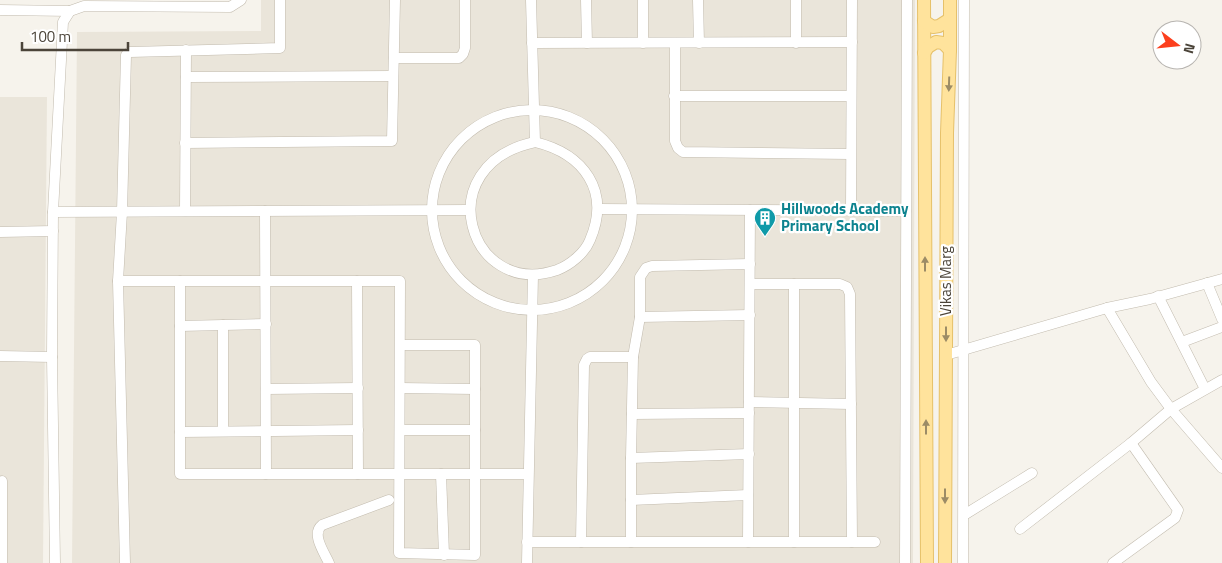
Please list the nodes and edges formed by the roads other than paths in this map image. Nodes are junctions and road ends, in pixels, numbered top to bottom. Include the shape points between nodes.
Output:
1 (240, 0) edge
2 (280, 0) edge
3 (395, 0) edge
4 (465, 0) edge
5 (531, 0) edge
6 (586, 0) edge
7 (643, 0) edge
8 (698, 0) edge
9 (796, 0) edge
10 (852, 0) edge
11 (906, 0) edge
12 (924, 0) edge
13 (950, 0) edge
14 (964, 0) edge
15 (0, 10) edge
16 (70, 11) junction
17 (950, 19) junction
18 (924, 20) junction
19 (796, 42) junction
20 (852, 42) junction
21 (532, 43) junction
22 (587, 43) junction
23 (643, 43) junction
24 (675, 43) junction
25 (699, 43) junction
26 (186, 50) junction
27 (950, 50) junction
28 (924, 54) junction
29 (394, 58) junction
30 (394, 76) junction
31 (186, 77) junction
32 (674, 96) junction
33 (850, 96) junction
34 (534, 107) junction
35 (535, 142) junction
36 (185, 143) junction
37 (850, 154) junction
38 (598, 209) junction
39 (633, 209) junction
40 (432, 210) junction
41 (470, 210) junction
42 (750, 210) junction
43 (851, 210) junction
44 (906, 210) junction
45 (185, 211) junction
46 (265, 211) junction
47 (53, 212) junction
48 (122, 212) junction
49 (52, 231) junction
50 (0, 232) edge
51 (750, 264) junction
52 (532, 275) junction
53 (1222, 279) edge
54 (118, 281) junction
55 (180, 281) junction
56 (266, 281) junction
57 (357, 281) junction
58 (1208, 283) junction
59 (750, 284) junction
60 (794, 284) junction
61 (1158, 296) junction
62 (1107, 308) junction
63 (532, 312) junction
64 (750, 315) junction
65 (640, 317) junction
66 (1222, 319) edge
67 (266, 324) junction
68 (223, 325) junction
69 (180, 326) junction
70 (1222, 327) edge
71 (1182, 342) junction
72 (400, 345) junction
73 (964, 350) junction
74 (946, 355) junction
75 (0, 356) edge
76 (52, 356) junction
77 (634, 357) junction
78 (1222, 380) edge
79 (358, 388) junction
80 (400, 388) junction
81 (266, 389) junction
82 (475, 389) junction
83 (1206, 389) junction
84 (749, 402) junction
85 (794, 403) junction
86 (851, 404) junction
87 (1171, 409) junction
88 (749, 413) junction
89 (632, 414) junction
90 (266, 430) junction
91 (358, 430) junction
92 (400, 430) junction
93 (475, 430) junction
94 (223, 431) junction
95 (180, 432) junction
96 (1131, 443) junction
97 (748, 454) junction
98 (631, 458) junction
99 (1222, 468) edge
100 (1032, 473) dead end
101 (266, 474) junction
102 (358, 474) junction
103 (400, 474) junction
104 (441, 474) junction
105 (475, 474) junction
106 (528, 474) junction
107 (2, 481) dead end
108 (748, 495) junction
109 (389, 500) dead end
110 (631, 500) junction
111 (964, 515) junction
112 (1020, 529) dead end
113 (527, 542) junction
114 (581, 542) junction
115 (632, 542) junction
116 (748, 542) junction
117 (794, 542) junction
118 (852, 542) junction
119 (876, 542) dead end
120 (444, 554) junction
121 (2, 562) edge
122 (55, 563) edge
123 (125, 563) edge
124 (329, 563) edge
125 (527, 563) edge
126 (905, 563) edge
127 (927, 563) edge
128 (945, 563) edge
129 (963, 563) edge
130 (1113, 563) edge

1 - 16 street via 230,7 84,6
2 - 26 street via 280,48
3 - 29 street
4 - 29 street via 464,48 459,58
5 - 21 street
6 - 22 street
7 - 23 street
8 - 25 street
9 - 19 street
10 - 20 street
11 - 44 street
12 - 18 main road, Vikas Marg
13 - 17 main road, Vikas Marg
14 - 73 street
15 - 16 street
16 - 47 street via 63,22
17 - 18 main road via 933,27
17 - 27 main road, Vikas Marg
18 - 28 main road, Vikas Marg
19 - 20 street
19 - 25 street
20 - 33 street
21 - 22 street
21 - 34 street
22 - 23 street
23 - 24 street
24 - 25 street
24 - 32 street
26 - 31 street
26 - 48 street via 130,52 126,55
27 - 28 main road via 943,43 936,42
27 -> 74 main road, Vikas Marg
127 -> 28 main road, Vikas Marg
29 - 30 street
30 - 31 street
30 - 36 street via 392,141
31 - 36 street
32 - 33 street
32 - 37 street via 675,141 683,152
33 - 37 street
34 - 35 street
34 - 39 street via 560,112 592,127 614,150 628,178
34 - 40 street via 492,116 463,136 442,164
35 - 38 street via 551,146 576,161 595,188
35 - 41 street via 502,154 487,166 475,184
36 - 45 street
37 - 43 street
38 - 39 street
38 - 52 street via 589,244 578,257 562,268
39 - 42 street
39 - 63 street via 628,241 614,269 592,292 563,306
40 - 41 street
40 - 46 street
40 - 63 street via 433,232 447,264 470,290 501,306
41 - 52 street via 477,241 486,252 497,263 514,272
42 - 43 street
42 - 51 street
43 - 44 street
44 - 126 street
45 - 46 street
45 - 48 street
46 - 56 street
47 - 48 street
47 - 49 street
48 - 54 street
49 - 50 street
49 - 76 street
51 - 59 street
51 - 65 street via 646,268 640,277
52 - 63 street
53 - 58 street
54 - 55 street
54 - 123 street
55 - 56 street
55 - 69 street
56 - 57 street
56 - 67 street
57 - 72 street via 400,281
57 - 79 street
58 - 61 street
58 - 66 street
59 - 60 street
59 - 64 street
60 - 85 street
60 - 86 street via 840,284 850,294
61 - 62 street
61 - 71 street
62 - 73 street
62 - 87 street
63 - 106 street
64 - 65 street
64 - 84 street
65 - 77 street
67 - 68 street
67 - 81 street
68 - 69 street
68 - 94 street
69 - 95 street
70 - 71 street
71 - 83 street
72 - 80 street
72 - 82 street via 475,345
73 - 74 street
73 - 111 street
74 -> 128 main road, Vikas Marg
75 - 76 street
76 - 122 street
77 - 89 street
77 - 114 street via 590,357 584,365
78 - 83 street
79 - 81 street
79 - 91 street
80 - 82 street
80 - 92 street
81 - 90 street
82 - 93 street
83 - 87 street
84 - 85 street
84 - 88 street
85 - 86 street
85 - 117 street
86 - 118 street
87 - 96 street
87 - 99 street
88 - 89 street
88 - 97 street
89 - 98 street
90 - 91 street
90 - 94 street
90 - 101 street
91 - 102 street
92 - 93 street
92 - 103 street
93 - 105 street
94 - 95 street
95 - 101 street via 180,474
96 - 112 street
96 - 130 street via 1178,510 1175,518
97 - 98 street
97 - 108 street
98 - 110 street
100 - 111 street
101 - 102 street
102 - 103 street
103 - 104 street
103 - 120 street via 399,553
104 - 105 street
104 - 120 street
105 - 106 street
105 - 120 street via 474,555
106 - 113 street
107 - 121 street
108 - 110 street
108 - 116 street
109 - 124 street via 318,528 318,539
110 - 115 street
111 - 129 street
113 - 114 street
113 - 125 street
114 - 115 street
115 - 116 street
116 - 117 street
117 - 118 street
118 - 119 street

